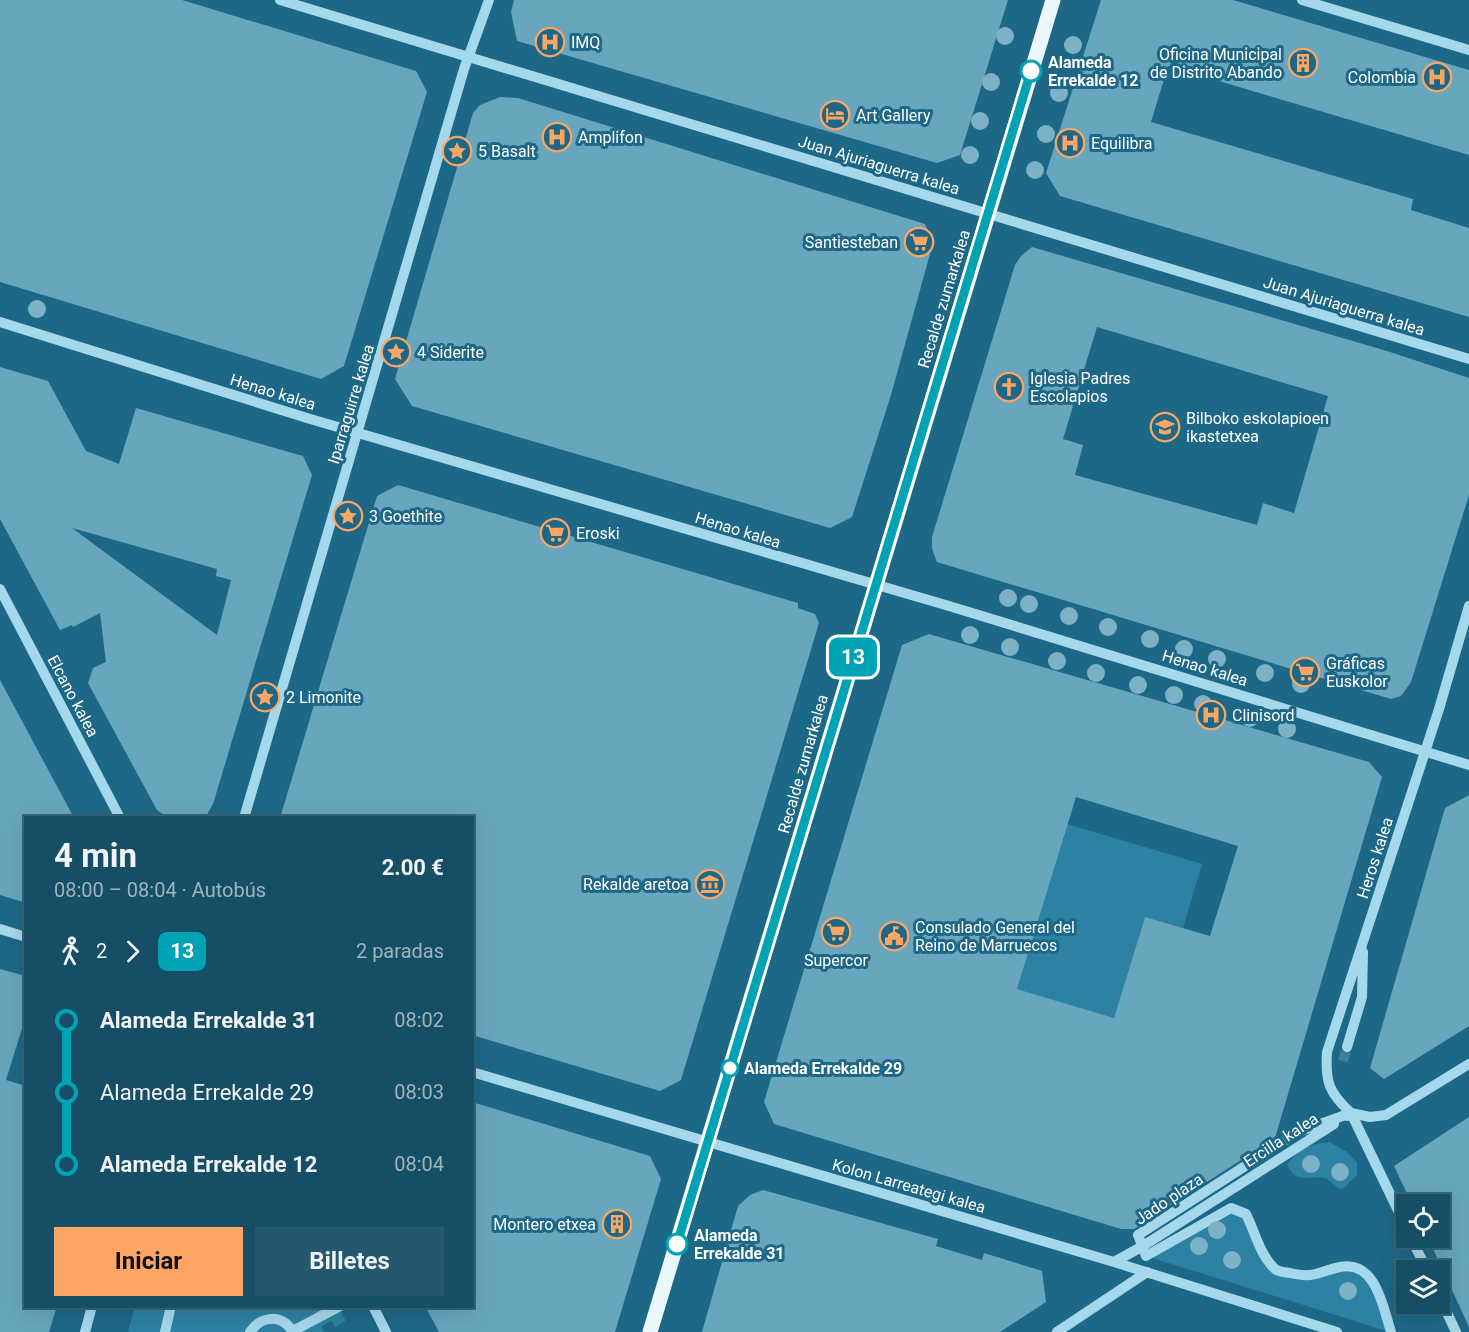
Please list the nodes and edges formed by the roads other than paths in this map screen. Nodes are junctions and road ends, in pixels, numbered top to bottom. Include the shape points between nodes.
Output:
1 (280, 0) edge
2 (489, 0) edge
3 (1053, 0) edge
4 (1302, 0) edge
5 (1469, 50) edge
6 (468, 57) junction
7 (988, 214) junction
8 (0, 322) edge
9 (1469, 359) edge
10 (357, 433) junction
11 (874, 584) junction
12 (0, 589) edge
13 (1469, 606) edge
14 (1425, 752) junction
15 (1469, 765) edge
16 (119, 816) edge
17 (245, 816) edge
18 (0, 929) edge
19 (24, 936) edge
20 (1362, 946) junction
21 (1347, 1047) tunnel mouth
22 (1469, 1064) edge
23 (474, 1073) edge
24 (1351, 1113) junction
25 (707, 1142) junction
26 (1396, 1207) edge
27 (1143, 1246) junction
28 (1114, 1262) junction
29 (1147, 1272) junction
30 (91, 1308) edge
31 (171, 1308) edge
32 (336, 1308) edge
33 (374, 1308) edge
34 (1448, 1314) edge
35 (85, 1332) edge
36 (165, 1332) edge
37 (250, 1332) edge
38 (293, 1332) edge
39 (386, 1332) edge
40 (650, 1332) edge
41 (1057, 1332) edge
42 (1337, 1332) edge
43 (1391, 1332) edge
44 (1456, 1332) edge

1 - 6 street, Juan Ajuriaguerra kalea
2 - 6 street, Iparraguirre kalea
3 - 7 main road, Recalde zumarkalea
4 - 5 street
6 - 7 street, Juan Ajuriaguerra kalea
6 - 10 street, Iparraguirre kalea
7 - 9 street, Juan Ajuriaguerra kalea
7 - 11 main road, Recalde zumarkalea
8 - 10 street, Henao kalea
10 - 11 street, Henao kalea
10 - 17 street, Iparraguirre kalea
11 - 14 street, Henao kalea
11 - 25 main road, Recalde zumarkalea
12 - 16 street, Elcano kalea
13 - 14 street, Heros kalea
14 - 15 street, Henao kalea
14 - 20 street, Heros kalea
18 - 19 street
20 - 21 street via 1362,997
20 - 24 street, Heros kalea via 1328,1052 1326,1070 1329,1087
22 - 24 street via 1386,1115
23 - 25 street, Kolon Larreategi kalea
24 - 26 street
24 - 27 street, Ercilla kalea
25 - 28 street, Kolon Larreategi kalea
25 - 40 main road, Recalde zumarkalea
27 - 28 street, Ercilla kalea
27 - 43 street, Jado plaza via 1146,1256 1231,1208 1246,1214 1261,1251 1275,1270 1321,1275 1340,1267 1360,1269 1376,1285
28 - 29 street, Kolon Larreategi kalea
29 - 41 street
29 - 42 street, Kolon Larreategi kalea
30 - 35 street
31 - 36 street
32 - 38 street
33 - 39 street
34 - 44 street
37 - 38 street via 260,1321 270,1318 280,1320

